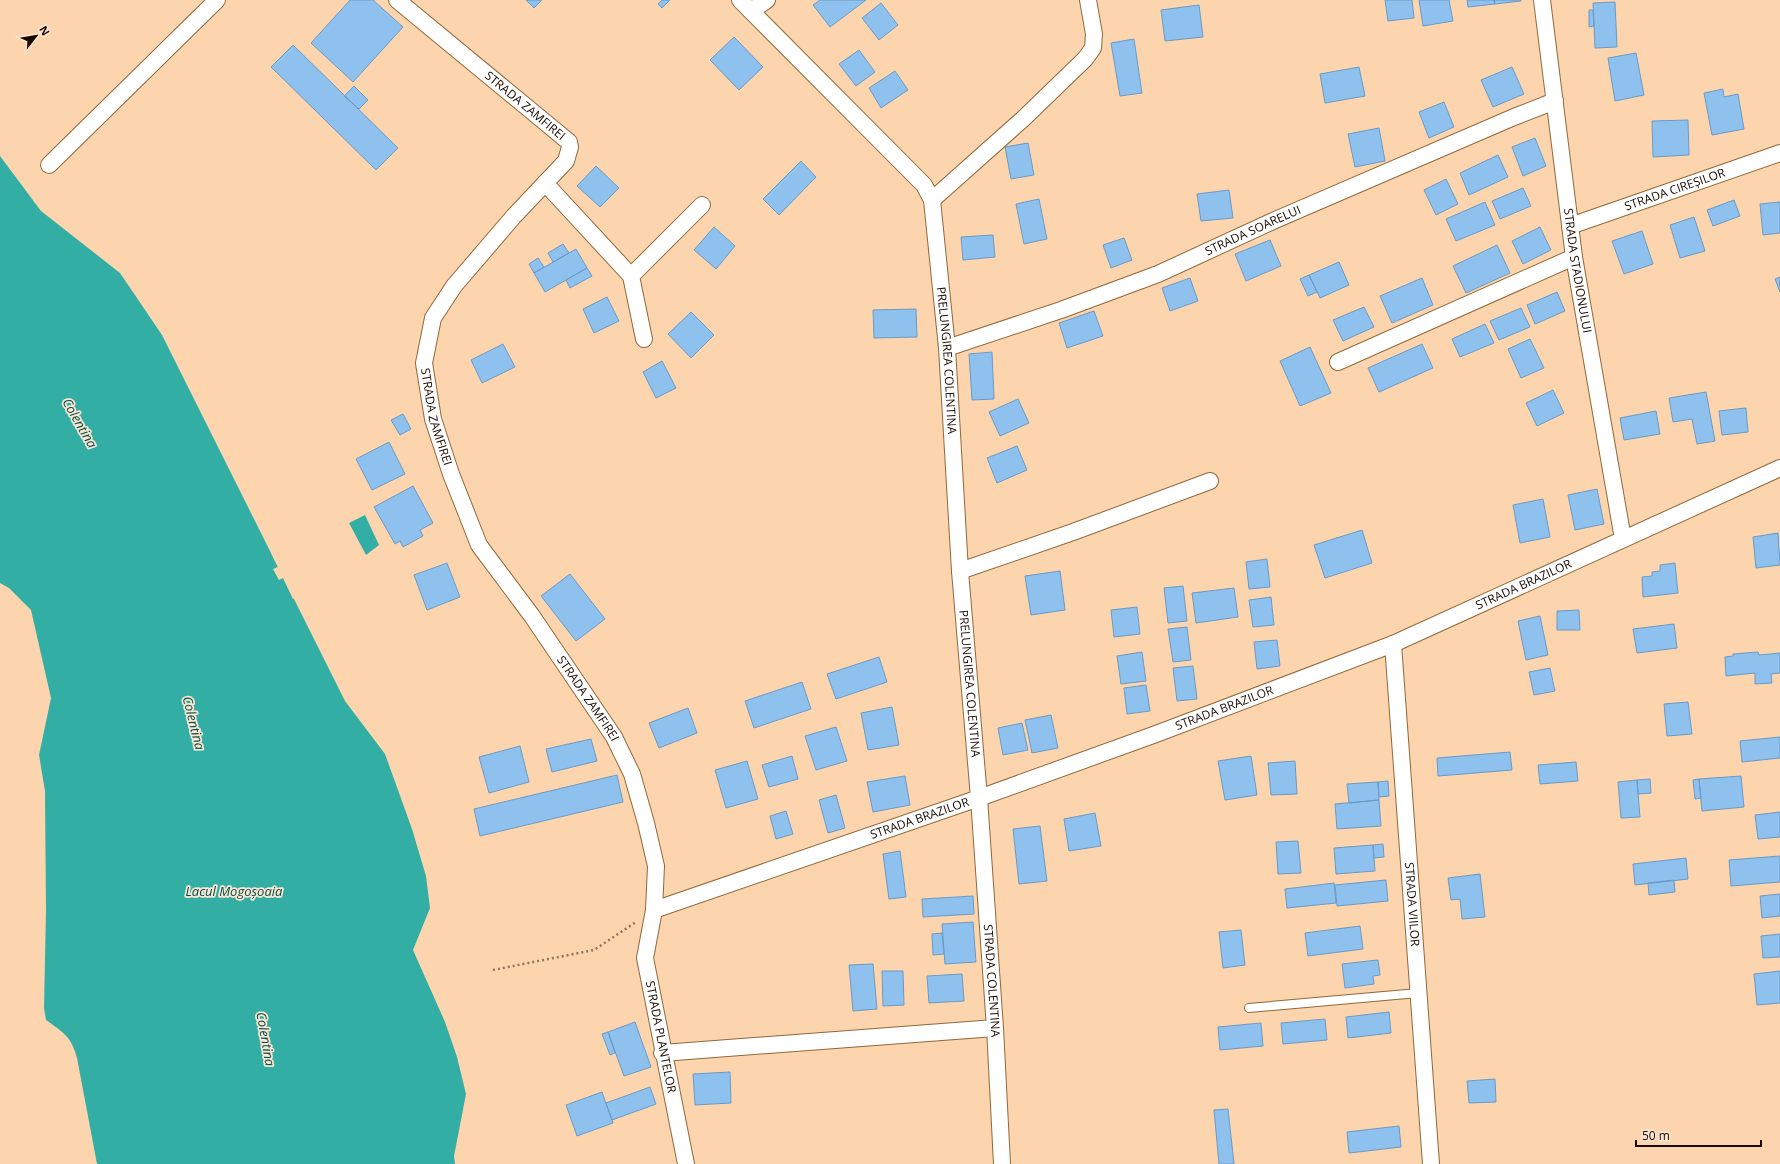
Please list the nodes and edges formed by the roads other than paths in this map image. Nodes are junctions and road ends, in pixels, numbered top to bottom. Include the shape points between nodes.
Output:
1 (217, 0) edge
2 (397, 0) edge
3 (740, 0) edge
4 (766, 0) edge
5 (1088, 0) edge
6 (1542, 0) edge
7 (751, 11) junction
8 (1555, 101) junction
9 (1780, 153) edge
10 (49, 165) dead end
11 (545, 183) junction
12 (932, 200) junction
13 (702, 205) dead end
14 (1570, 226) junction
15 (1574, 257) junction
16 (631, 276) junction
17 (644, 339) dead end
18 (947, 348) junction
19 (1338, 362) dead end
20 (1780, 468) edge
21 (1210, 481) dead end
22 (1623, 539) junction
23 (960, 571) junction
24 (1393, 644) junction
25 (979, 798) junction
26 (654, 910) junction
27 (1418, 993) junction
28 (1249, 1008) dead end
29 (995, 1028) junction
30 (662, 1053) junction
31 (686, 1164) edge
32 (1002, 1164) edge
33 (1431, 1164) edge

1 - 10 street
2 - 11 street, STRADA ZAMFIREI via 569,142 566,161
3 - 7 street, PRELUNGIREA COLENTINA
4 - 7 street
5 - 12 street via 1094,34 1093,48 1085,59 1024,118
6 - 8 street, STRADA STADIONULUI
7 - 12 street, PRELUNGIREA COLENTINA via 924,185
8 - 14 street, STRADA STADIONULUI
8 - 18 street, STRADA SOARELUI via 1273,221 1158,274
9 - 14 street, STRADA CIREȘILOR
11 - 16 street
11 - 26 street, STRADA ZAMFIREI via 454,286 433,318 424,363 433,420 479,545 532,616 614,737 632,774 656,866
12 - 18 street, PRELUNGIREA COLENTINA
13 - 16 street
14 - 15 street, STRADA STADIONULUI
15 - 19 street
15 - 22 street, STRADA STADIONULUI
16 - 17 street
18 - 23 street, PRELUNGIREA COLENTINA
20 - 22 street, STRADA BRAZILOR
21 - 23 street
22 - 24 street, STRADA BRAZILOR
23 - 25 street, PRELUNGIREA COLENTINA
24 - 25 street, STRADA BRAZILOR
24 - 27 street, STRADA VIILOR
25 - 26 street, STRADA BRAZILOR
25 - 29 street, STRADA COLENTINA
26 - 30 street, STRADA PLANTELOR via 645,958
27 - 28 lane
27 - 33 street, STRADA VIILOR
29 - 30 street
29 - 32 street, STRADA COLENTINA
30 - 31 street, STRADA PLANTELOR

